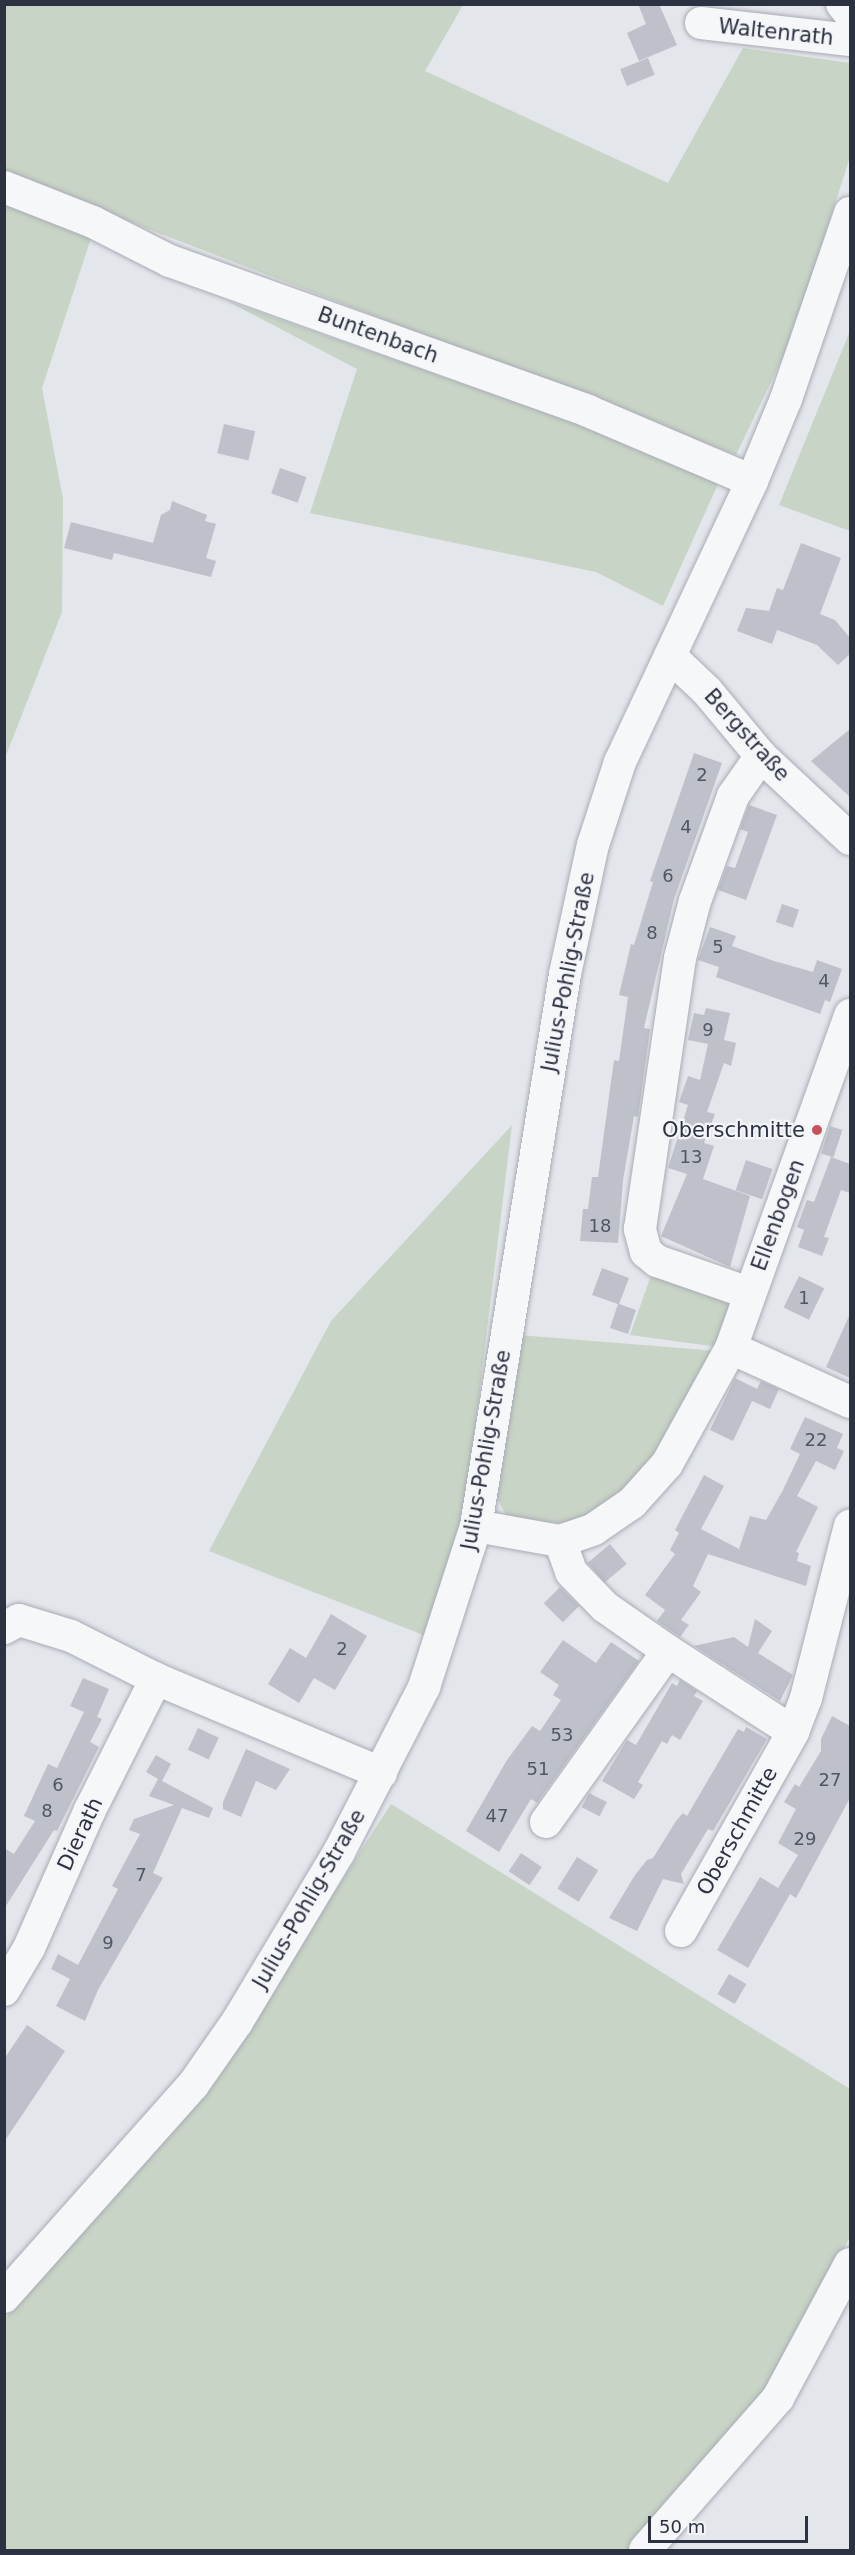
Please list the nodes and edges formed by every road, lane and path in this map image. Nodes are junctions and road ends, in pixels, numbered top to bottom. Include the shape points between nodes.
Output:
1 (842, 4) edge
2 (850, 15) edge
3 (701, 23) dead end
4 (850, 40) edge
5 (4, 187) edge
6 (850, 213) edge
7 (747, 492) junction
8 (670, 656) junction
9 (761, 756) junction
10 (850, 839) edge
11 (850, 1015) edge
12 (749, 1293) junction
13 (731, 1348) junction
14 (850, 1402) edge
15 (476, 1526) junction
16 (850, 1526) edge
17 (560, 1541) junction
18 (4, 1628) edge
19 (668, 1651) junction
20 (156, 1679) junction
21 (793, 1732) junction
22 (381, 1773) junction
23 (546, 1822) dead end
24 (681, 1931) dead end
25 (4, 1990) edge
26 (850, 2264) edge
27 (4, 2297) edge
28 (645, 2550) edge

1 - 2 street
3 - 4 street, Waltenrath
5 - 7 street, Buntenbach via 93,222 170,261 588,411
6 - 7 street, Julius-Pohlig-Straße via 786,399
7 - 8 street, Julius-Pohlig-Straße
8 - 9 street, Bergstraße via 707,691
8 - 15 street, Julius-Pohlig-Straße via 620,762 593,845 565,974
9 - 10 street, Bergstraße
9 - 12 street via 733,796 695,901 680,958 640,1229 646,1252 657,1261
11 - 12 street, Ellenbogen
12 - 13 street, Ellenbogen
13 - 14 street
13 - 17 street via 667,1464 632,1503 594,1529
15 - 17 street
15 - 22 street, Julius-Pohlig-Straße via 424,1687
16 - 21 street, Oberschmitte via 806,1698
17 - 19 street via 571,1572 605,1607
18 - 20 street via 19,1620 71,1636
19 - 21 street
19 - 23 street
20 - 22 street
20 - 25 street, Dierath via 90,1810 29,1948
21 - 24 street, Oberschmitte
22 - 27 street, Julius-Pohlig-Straße via 237,2022 193,2085
26 - 28 street via 778,2398

